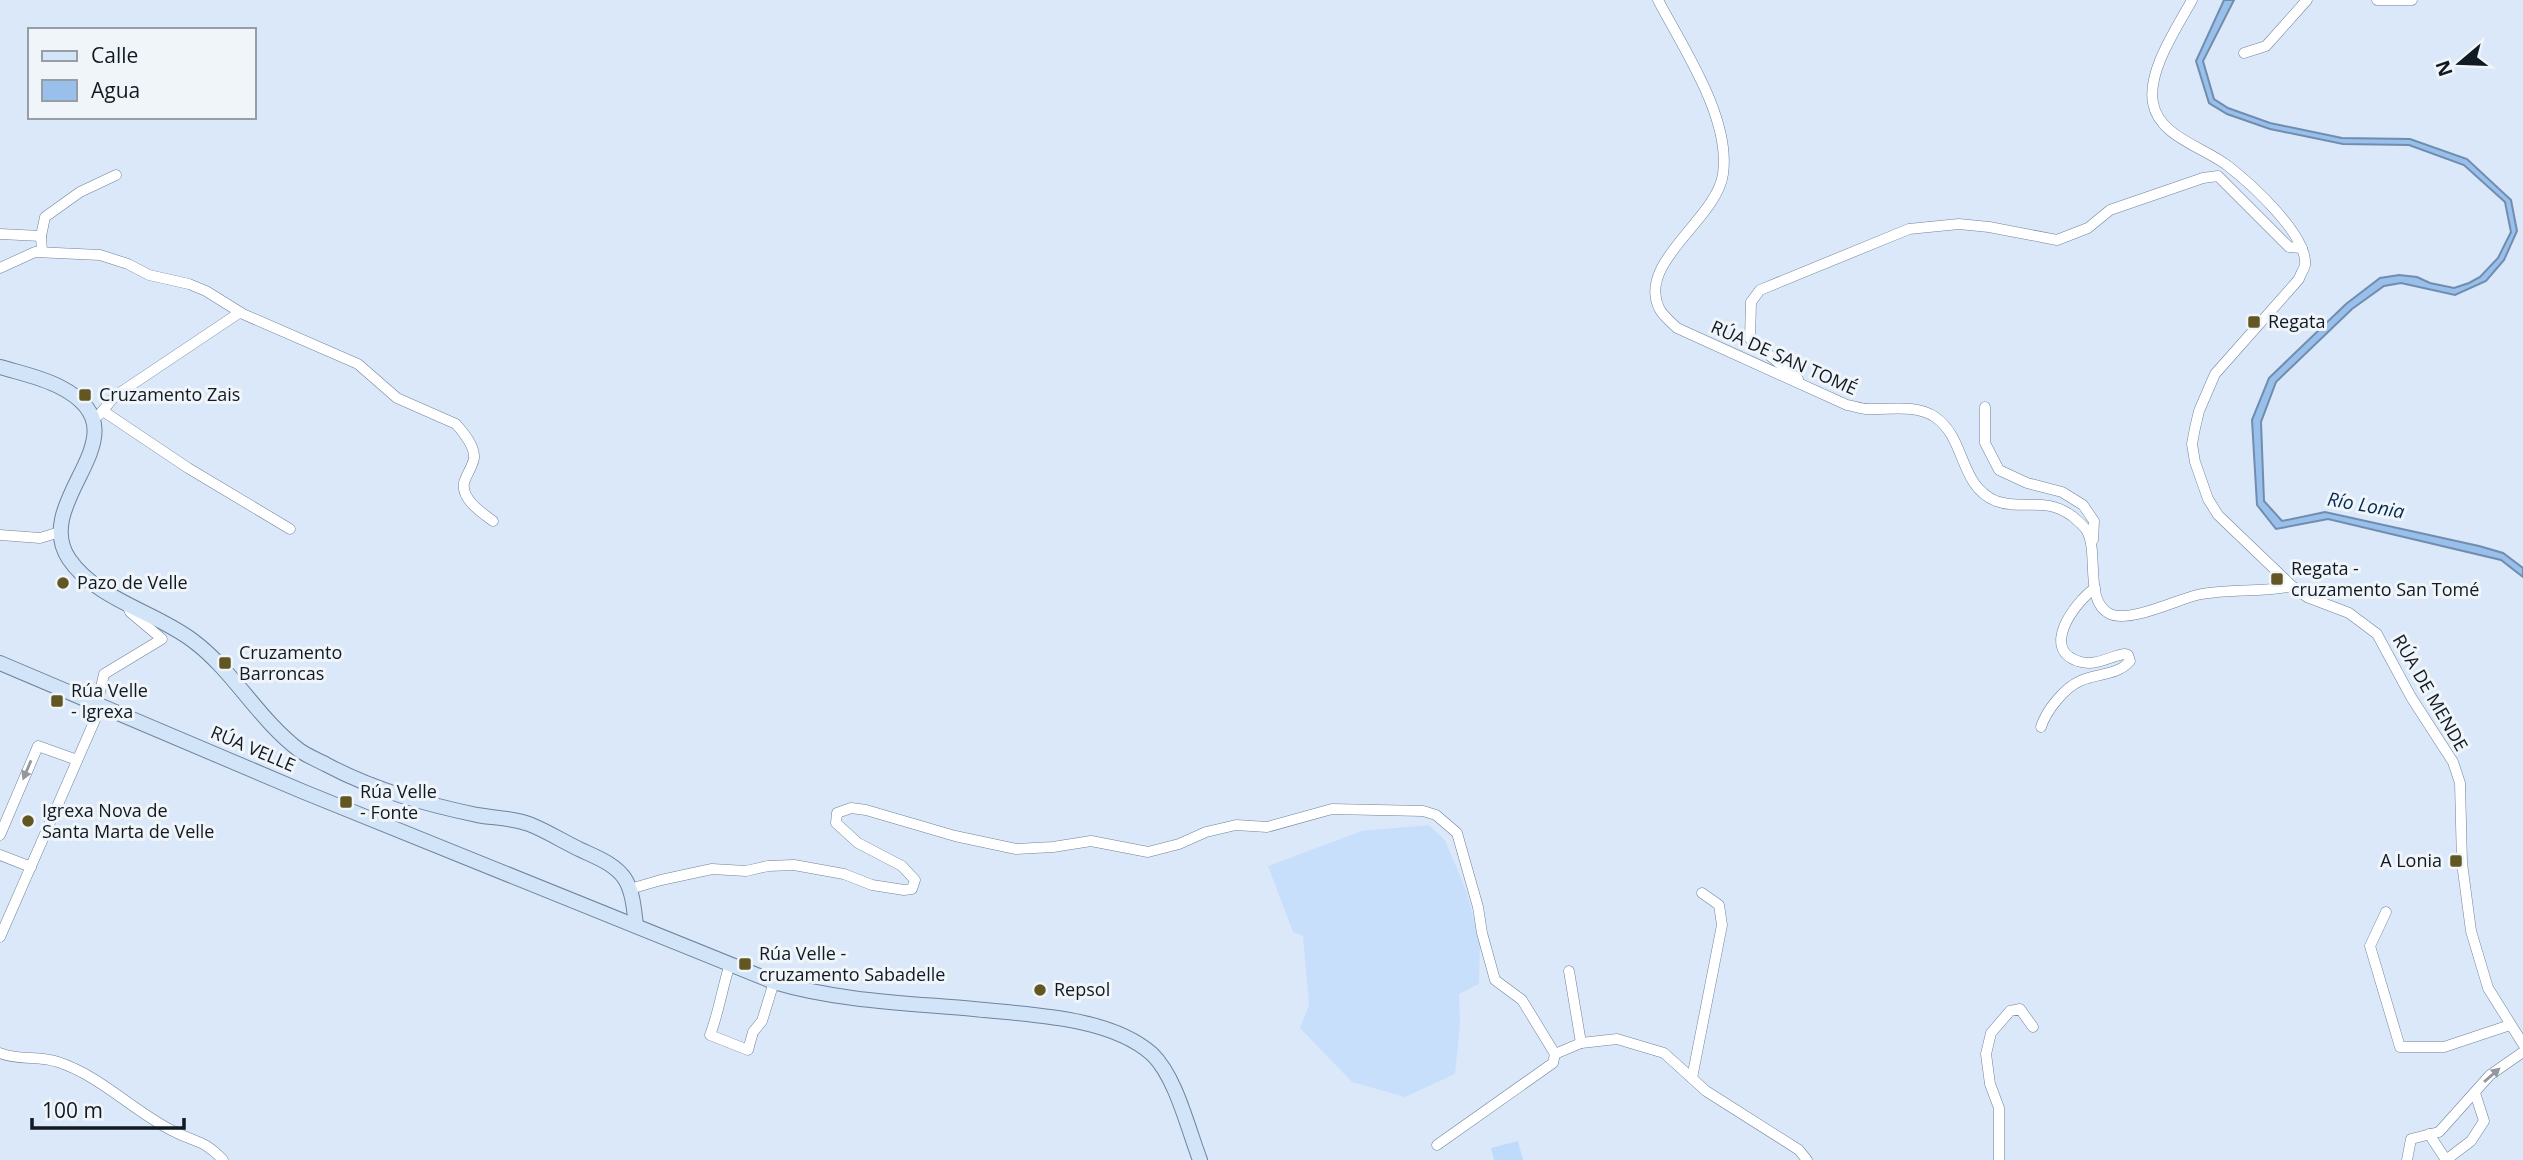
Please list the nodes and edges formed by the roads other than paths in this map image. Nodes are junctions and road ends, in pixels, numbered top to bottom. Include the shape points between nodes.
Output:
1 (1658, 0) edge
2 (2192, 0) edge
3 (2307, 0) edge
4 (2377, 0) edge
5 (2412, 0) edge
6 (2244, 53) dead end
7 (116, 175) dead end
8 (0, 234) edge
9 (41, 236) junction
10 (2302, 248) junction
11 (42, 252) junction
12 (0, 268) edge
13 (239, 313) junction
14 (0, 367) edge
15 (1807, 387) junction
16 (1985, 407) dead end
17 (98, 415) junction
18 (493, 521) dead end
19 (290, 529) dead end
20 (60, 532) junction
21 (0, 535) edge
22 (2092, 553) junction
23 (2292, 586) junction
24 (2095, 588) junction
25 (127, 603) junction
26 (0, 664) edge
27 (99, 705) junction
28 (2041, 727) dead end
29 (77, 760) junction
30 (0, 835) edge
31 (0, 855) edge
32 (30, 867) junction
33 (630, 889) junction
34 (1702, 893) dead end
35 (2386, 912) dead end
36 (636, 925) junction
37 (0, 937) edge
38 (730, 964) junction
39 (1569, 971) dead end
40 (774, 982) junction
41 (2510, 1025) junction
42 (2034, 1027) dead end
43 (2522, 1042) edge
44 (1581, 1043) junction
45 (2523, 1052) edge
46 (0, 1053) edge
47 (1555, 1054) junction
48 (1692, 1078) junction
49 (2475, 1093) junction
50 (2429, 1134) junction
51 (1437, 1145) dead end
52 (223, 1160) edge
53 (1200, 1160) edge
54 (1807, 1160) edge
55 (1999, 1160) edge
56 (2407, 1160) edge

1 - 15 street, RÚA DE SAN TOMÉ via 1714,107 1723,174 1713,203 1664,263 1655,286 1659,309 1677,328
2 - 10 street via 2154,75 2151,90 2157,116 2169,130 2246,182
3 - 6 street via 2266,46
4 - 5 street
7 - 9 street via 45,217
8 - 9 street
9 - 11 street
10 - 15 street via 2289,247 2218,176 2109,210 2088,228 2057,240 1959,224 1909,229 1760,290 1751,302 1750,339
10 - 23 street, RÚA DE MENDE via 2305,264 2299,279 2215,374 2199,411 2192,444 2202,483 2218,515
11 - 12 street
11 - 13 street via 100,255 206,291
13 - 17 street via 115,396
13 - 18 street via 358,364 397,397 456,424 471,444 474,457 464,492
14 - 17 street via 63,388
15 - 22 street, RÚA DE SAN TOMÉ via 1847,405 1918,410 1935,417 1957,445 1970,480 1981,492 2011,504 2061,508 2087,531
16 - 22 street via 1985,443 1999,470 2062,492 2083,505 2094,521
17 - 19 street
17 - 20 street via 92,453 61,518
20 - 21 street via 40,538
20 - 25 street via 68,557 84,576
22 - 24 street, RÚA DE SAN TOMÉ
23 - 24 street, RÚA DE SAN TOMÉ via 2198,595 2117,617 2100,605
23 - 41 street, RÚA DE MENDE via 2306,597 2349,613 2377,634 2454,762 2471,931 2488,988
24 - 28 street via 2081,597 2069,615 2063,647 2080,662 2120,654 2128,655 2130,661 2111,673 2078,681 2062,695
25 - 27 street via 130,612 162,639 104,674
25 - 33 street via 197,644 299,750 358,782 415,800 527,823 606,862
26 - 27 street, RÚA VELLE
27 - 29 street
27 - 36 street, RÚA VELLE
29 -> 30 street via 38,746
29 - 32 street
31 - 32 street
32 - 37 street
33 - 36 street
33 - 47 street via 712,869 746,871 794,865 844,874 872,885 912,888 915,880 909,871 858,843 836,823 837,813 851,808 1016,849 1091,841 1148,852 1206,832 1236,825 1267,827 1332,809 1423,811 1436,815 1457,833 1495,980 1522,1000
34 - 48 street via 1719,905 1722,925
35 - 41 street via 2370,946 2400,1047 2444,1047
36 - 38 street, RÚA VELLE
38 - 40 street, RÚA VELLE
38 - 40 street via 710,1035 748,1050
39 - 44 street
40 - 53 street, RÚA VELLE via 822,994 1049,1018 1121,1035 1152,1055 1163,1069
41 - 43 street, RÚA DE MENDE
42 - 55 street via 2020,1009 2010,1011 1991,1033 1986,1054 1999,1108
44 - 47 street
44 - 48 street via 1617,1039 1664,1053
49 -> 45 street via 2490,1075
46 - 52 street via 11,1058 55,1060 88,1075 173,1131 209,1146
47 - 51 street via 1553,1063
48 - 54 street
49 - 50 street via 2439,1132
49 - 50 street via 2484,1122 2471,1141 2446,1160
50 - 56 street via 2411,1139

